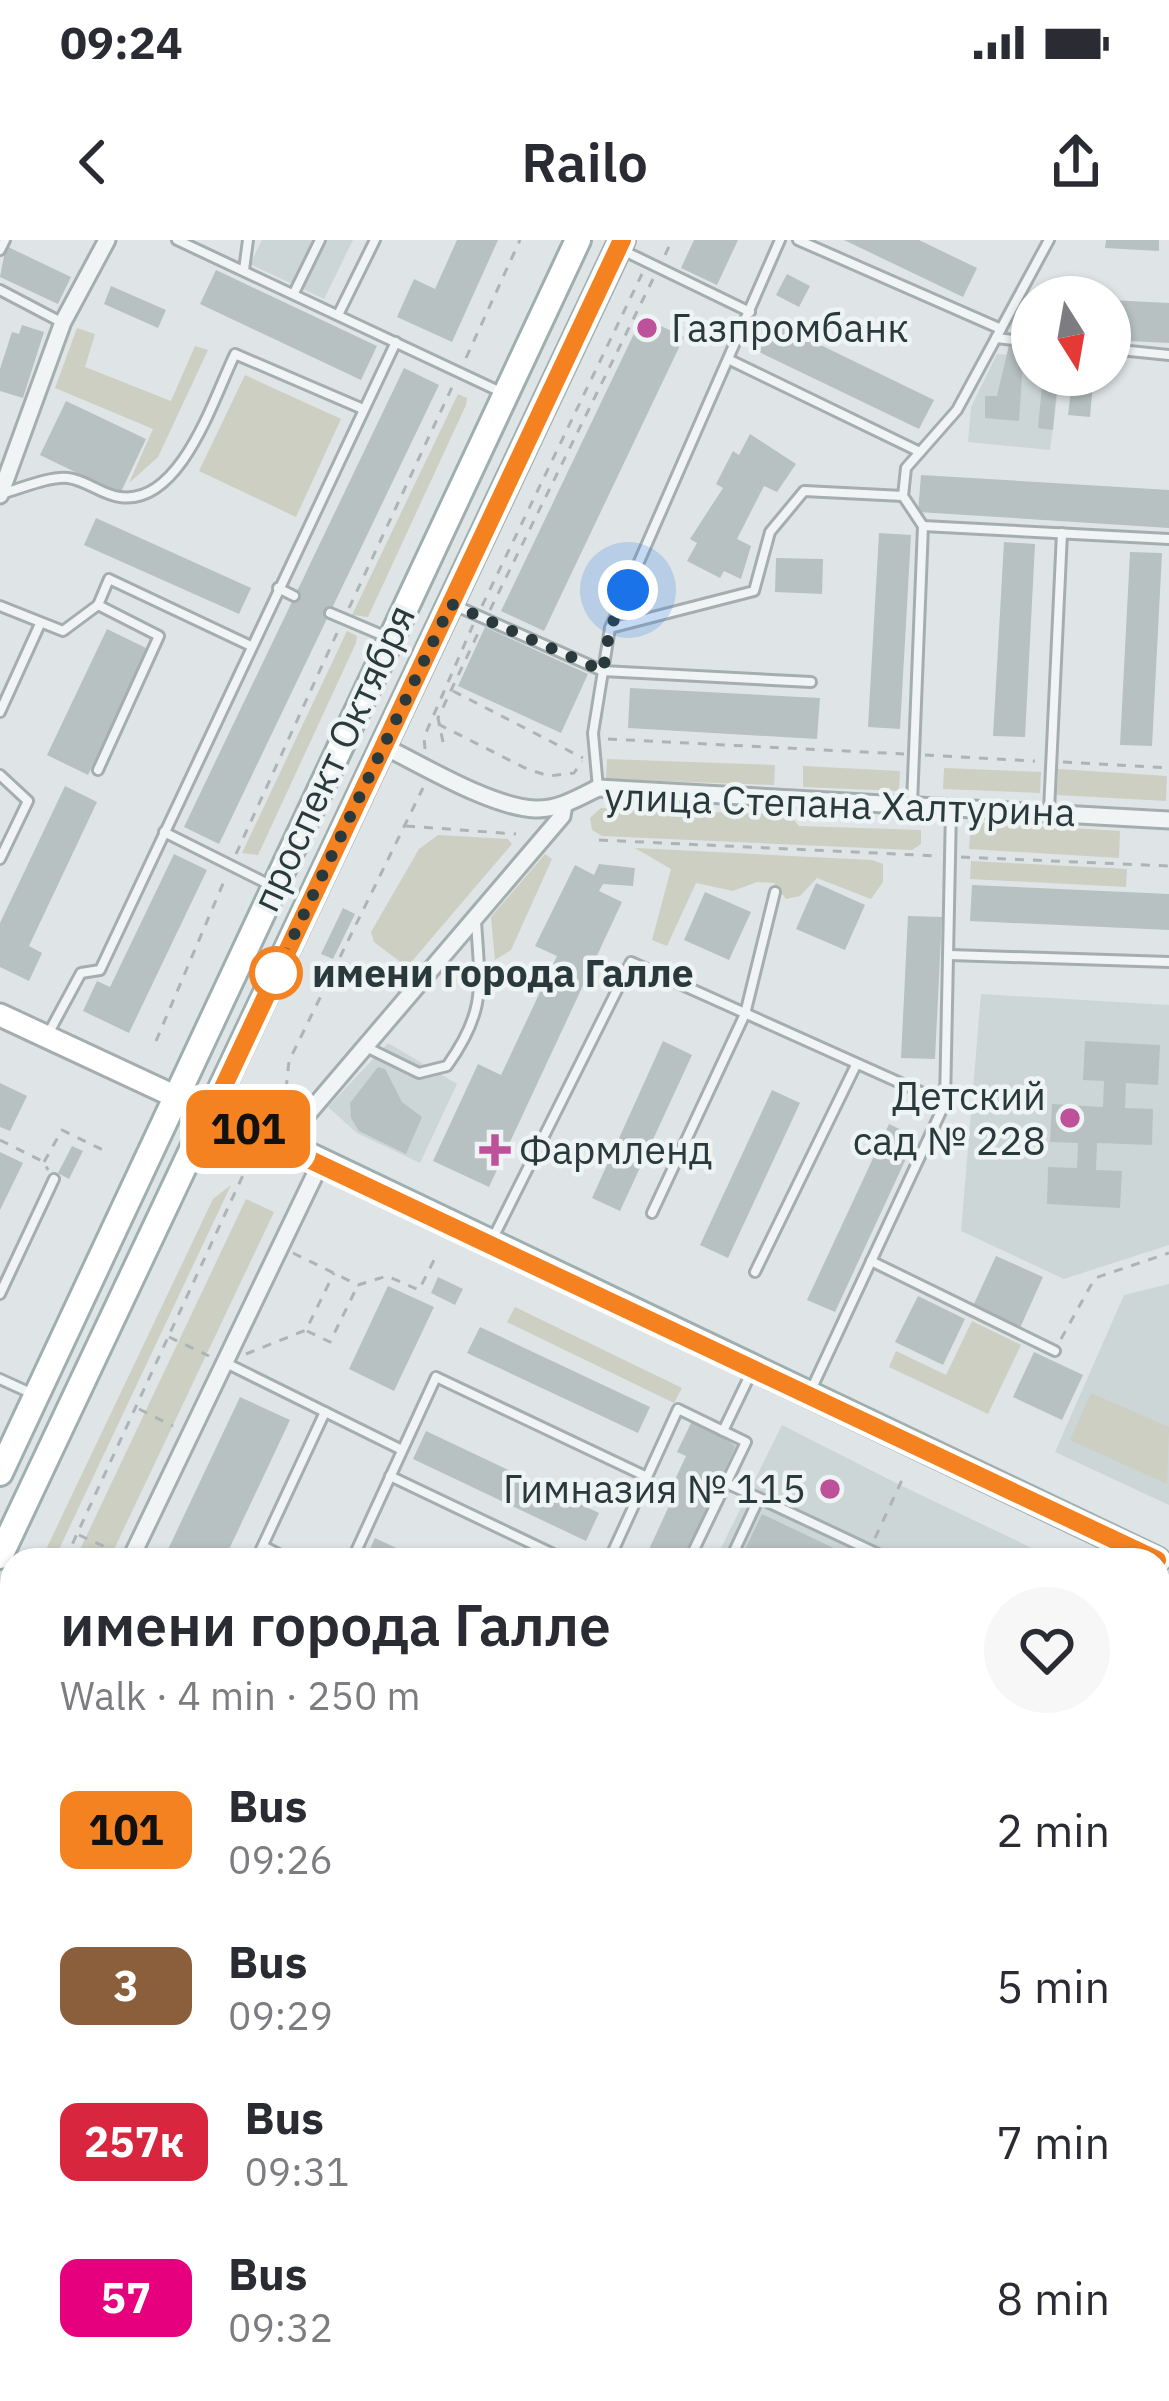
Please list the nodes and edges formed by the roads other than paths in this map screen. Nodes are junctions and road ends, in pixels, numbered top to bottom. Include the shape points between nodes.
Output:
1 (4, 240) edge
2 (107, 240) edge
3 (177, 240) edge
4 (248, 240) edge
5 (320, 240) edge
6 (375, 240) edge
7 (578, 240) edge
8 (780, 240) edge
9 (798, 240) edge
10 (1049, 240) edge
11 (620, 244) edge
12 (0, 250) edge
13 (244, 270) junction
14 (0, 290) edge
15 (293, 293) junction
16 (750, 312) junction
17 (338, 315) junction
18 (63, 322) junction
19 (998, 334) junction
20 (1011, 337) edge
21 (396, 343) junction
22 (1131, 351) edge
23 (1169, 355) edge
24 (730, 360) junction
25 (504, 394) junction
26 (363, 409) junction
27 (920, 452) junction
28 (2, 494) edge
29 (903, 496) junction
30 (922, 526) junction
31 (1062, 533) junction
32 (1169, 539) edge
33 (278, 588) junction
34 (294, 596) dead end
35 (451, 604) junction
36 (98, 605) junction
37 (0, 606) edge
38 (330, 613) dead end
39 (40, 624) junction
40 (610, 628) junction
41 (390, 638) junction
42 (251, 646) junction
43 (603, 671) junction
44 (811, 682) dead end
45 (0, 712) edge
46 (383, 746) junction
47 (98, 770) dead end
48 (0, 775) edge
49 (598, 788) junction
50 (564, 805) junction
51 (912, 806) junction
52 (951, 807) junction
53 (1048, 813) junction
54 (1169, 820) edge
55 (164, 832) junction
56 (0, 859) edge
57 (775, 892) dead end
58 (266, 897) junction
59 (476, 919) junction
60 (298, 926) junction
61 (950, 955) junction
62 (1169, 962) edge
63 (745, 1013) junction
64 (0, 1015) edge
65 (47, 1037) junction
66 (368, 1048) junction
67 (856, 1065) junction
68 (174, 1096) junction
69 (945, 1103) junction
70 (211, 1113) junction
71 (283, 1143) junction
72 (322, 1162) junction
73 (54, 1180) dead end
74 (652, 1213) dead end
75 (491, 1241) junction
76 (871, 1261) junction
77 (754, 1272) dead end
78 (92, 1278) junction
79 (123, 1293) junction
80 (0, 1294) edge
81 (1055, 1351) road end
82 (225, 1363) junction
83 (753, 1370) junction
84 (0, 1379) edge
85 (36, 1396) junction
86 (808, 1396) junction
87 (325, 1412) junction
88 (723, 1431) junction
89 (402, 1450) junction
90 (0, 1473) edge
91 (390, 1476) junction
92 (645, 1476) junction
93 (726, 1484) junction
94 (759, 1498) junction
95 (262, 1546) joint
96 (4, 1548) edge
97 (135, 1548) edge
98 (266, 1548) edge
99 (357, 1548) edge
100 (541, 1548) edge
101 (614, 1548) edge
102 (695, 1548) edge
103 (736, 1548) edge
104 (866, 1548) edge
105 (1131, 1548) edge

1 - 12 lane
2 - 18 street
3 - 13 lane
4 - 13 lane
5 - 15 lane
6 - 17 lane
7 - 25 main road, проспект Октября
8 - 16 lane
9 - 19 lane
10 - 19 lane
11 - 16 lane
11 - 35 main road, проспект Октября
13 - 15 lane
14 - 18 lane
15 - 17 lane
16 - 24 lane
17 - 21 lane
18 - 28 street
19 - 20 lane
19 - 27 lane via 957,410
21 - 25 lane
21 - 26 lane
22 - 23 lane
24 - 27 lane
24 - 40 lane
25 - 41 main road, проспект Октября
26 - 28 lane via 236,353 181,467 158,488 115,497 66,477
26 - 33 lane
27 - 29 lane via 906,468
29 - 30 lane
29 - 40 lane via 804,491 770,532 754,591
30 - 31 lane
30 - 51 lane
31 - 32 lane
31 - 53 lane
33 - 34 lane
33 - 42 lane
35 - 43 lane
35 - 46 main road, проспект Октября
36 - 39 lane via 63,632
36 - 42 lane via 109,579
36 - 47 lane via 159,636
37 - 39 lane
38 - 41 lane
39 - 45 lane
40 - 43 lane
41 - 58 main road, проспект Октября
42 - 55 lane
43 - 44 lane
43 - 49 lane via 594,739
46 - 50 street, улица Степана Халтурина via 515,804
46 - 60 main road, проспект Октября
48 - 56 lane via 28,801
49 - 50 street, улица Степана Халтурина
49 - 51 street, улица Степана Халтурина
50 - 59 street
51 - 52 street, улица Степана Халтурина
52 - 53 street, улица Степана Халтурина
52 - 61 lane
53 - 54 street, улица Степана Халтурина
55 - 58 lane via 231,865
55 - 65 lane via 100,970 81,974
57 - 63 lane
58 - 60 main road
58 - 68 main road, проспект Октября
59 - 66 street
59 - 66 lane via 482,999 447,1066 419,1073
60 - 70 main road, проспект Октября
61 - 62 lane
61 - 69 lane
63 - 67 lane
63 - 74 lane
63 - 75 lane via 632,962
64 - 65 main road
65 - 68 main road
66 - 71 street
67 - 69 lane
67 - 77 lane
68 - 70 main road
68 - 78 main road, проспект Октября
69 - 76 lane
70 - 71 main road
70 - 79 main road, проспект Октября
71 - 72 main road
72 - 75 main road
72 - 82 street
73 - 80 lane
75 - 83 main road
76 - 81 lane
76 - 86 lane
78 - 79 main road
78 - 85 main road, проспект Октября
79 - 96 main road, проспект Октября
82 - 87 lane
82 - 97 street
83 - 86 main road
83 - 88 lane
84 - 85 lane
85 - 90 main road, проспект Октября
86 - 105 main road
87 - 89 lane
87 - 95 lane
88 - 92 lane via 678,1409
88 - 93 lane via 746,1442
89 - 91 lane
89 - 92 lane via 436,1377
91 - 99 lane
91 - 100 lane
92 - 101 lane
93 - 94 lane
93 - 102 lane
94 - 103 lane
94 - 104 lane
95 - 98 lane

